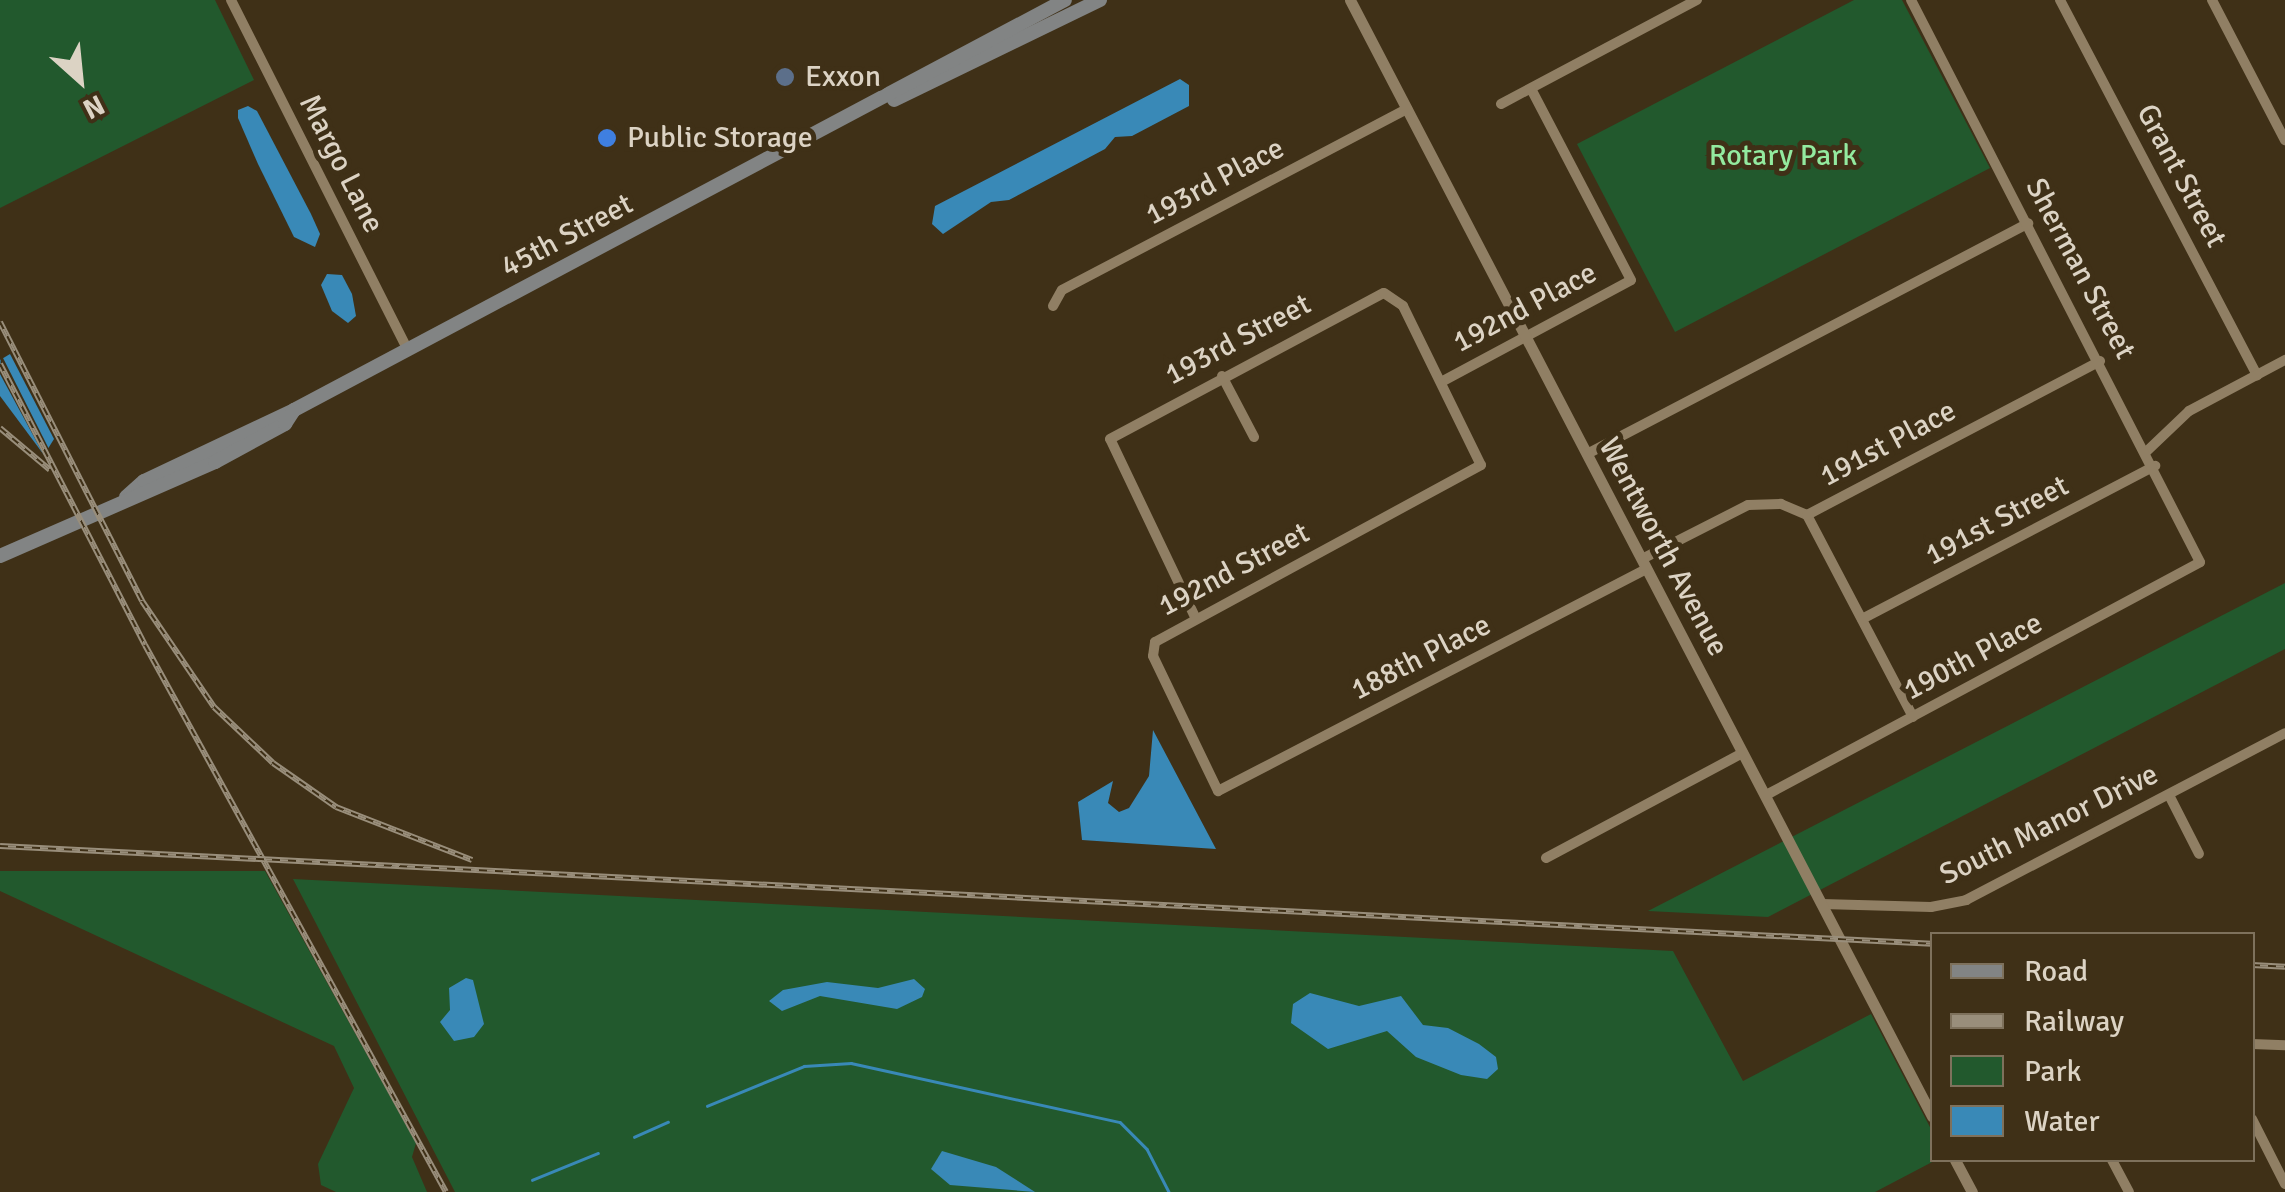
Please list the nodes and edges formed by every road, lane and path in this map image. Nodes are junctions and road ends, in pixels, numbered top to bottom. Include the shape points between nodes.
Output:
1 (230, 0) edge
2 (1066, 0) edge
3 (1100, 0) edge
4 (1350, 0) edge
5 (1696, 0) edge
6 (1911, 0) edge
7 (2060, 0) edge
8 (2212, 0) edge
9 (1531, 89) junction
10 (1501, 104) dead end
11 (1407, 109) junction
12 (865, 111) junction
13 (2285, 140) edge
14 (2028, 224) junction
15 (1053, 306) dead end
16 (1526, 336) junction
17 (408, 350) junction
18 (2285, 360) edge
19 (2100, 361) junction
20 (2257, 374) junction
21 (1222, 376) junction
22 (1443, 380) junction
23 (1254, 437) dead end
24 (2147, 450) junction
25 (1587, 454) junction
26 (2155, 466) junction
27 (1807, 515) junction
28 (0, 556) edge
29 (2200, 562) joint
30 (1644, 564) junction
31 (1196, 619) junction
32 (1862, 619) junction
33 (1914, 717) junction
34 (2285, 733) edge
35 (1743, 753) junction
36 (1218, 791) joint
37 (1768, 794) junction
38 (2169, 795) junction
39 (2199, 854) dead end
40 (1546, 858) dead end
41 (1822, 904) junction
42 (2255, 1044) edge
43 (2285, 1045) edge
44 (1930, 1112) edge
45 (2255, 1124) edge
46 (1956, 1162) edge
47 (2113, 1162) edge
48 (2285, 1184) edge
49 (1972, 1192) edge
50 (2129, 1192) edge

1 - 17 street, Margo Lane
2 - 12 main road
3 - 12 main road
4 - 11 street, Wentworth Avenue
5 - 9 street
6 - 14 street, Sherman Street
7 - 20 street, Grant Street
8 - 13 street
9 - 10 street
9 - 16 street, 192nd Place via 1631,280
11 - 15 street, 193rd Place via 1062,290
11 - 16 street, Wentworth Avenue
12 - 17 main road, 45th Street
14 - 19 street, Sherman Street
14 - 25 street
16 - 22 street, 192nd Place
16 - 25 street, Wentworth Avenue
17 - 28 main road, 45th Street
18 - 20 street
19 - 24 street, Sherman Street
19 - 27 street, 191st Place
20 - 24 street via 2188,411
21 - 22 street, 193rd Street via 1392,293
21 - 23 street
21 - 31 street, 193rd Street via 1110,439
22 - 31 street, 192nd Street via 1482,465
24 - 26 street, Sherman Street
25 - 30 street, Wentworth Avenue
26 - 29 street, Sherman Street
26 - 32 street, 191st Street
27 - 30 street, 191st Place via 1782,504 1748,505
27 - 32 street
29 - 33 street, 190th Place
30 - 35 street, Wentworth Avenue
30 - 36 street, 188th Place
31 - 36 street, 192nd Street via 1159,638 1152,651
32 - 33 street
33 - 37 street, 190th Place
34 - 38 street, South Manor Drive
35 - 37 street, Wentworth Avenue
35 - 40 street
37 - 41 street, Wentworth Avenue
38 - 39 street
38 - 41 street, South Manor Drive via 1966,900 1932,907
41 - 44 street, Wentworth Avenue
42 - 43 street
45 - 48 street
46 - 49 street
47 - 50 street

